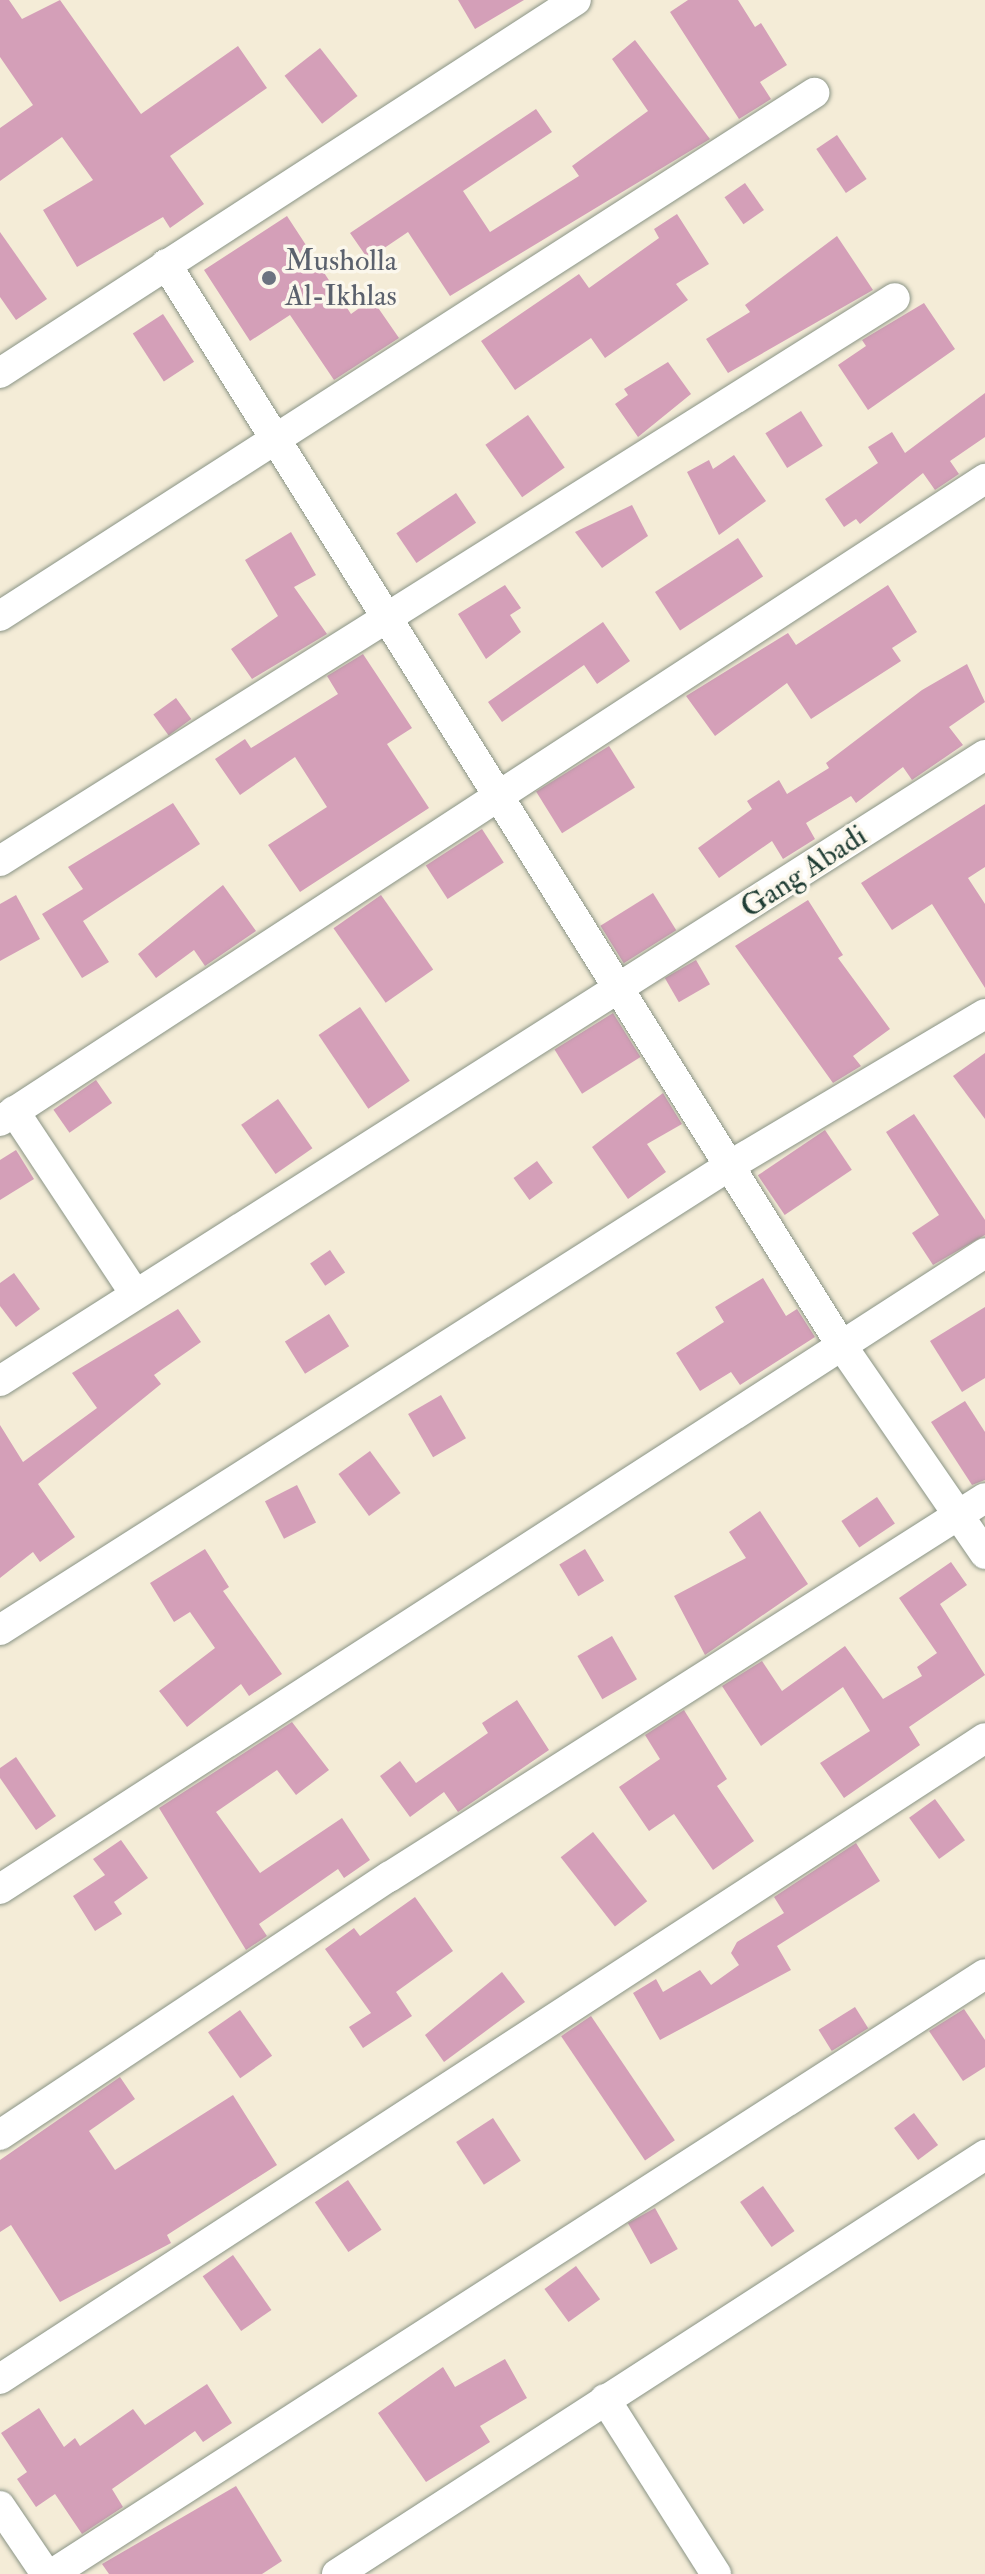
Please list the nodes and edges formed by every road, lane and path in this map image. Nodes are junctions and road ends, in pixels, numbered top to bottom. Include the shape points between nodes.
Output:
1 (576, 0) edge
2 (814, 93) dead end
3 (166, 264) junction
4 (895, 298) dead end
5 (0, 373) edge
6 (278, 434) junction
7 (985, 479) edge
8 (388, 613) junction
9 (0, 616) edge
10 (985, 755) edge
11 (498, 791) junction
12 (0, 861) edge
13 (623, 989) junction
14 (985, 1014) edge
15 (7, 1116) edge
16 (734, 1163) junction
17 (985, 1253) edge
18 (135, 1294) junction
19 (840, 1343) junction
20 (0, 1381) edge
21 (985, 1498) edge
22 (959, 1514) junction
23 (985, 1554) edge
24 (0, 1630) edge
25 (985, 1738) edge
26 (0, 1889) edge
27 (985, 1974) edge
28 (0, 2135) edge
29 (985, 2155) edge
30 (0, 2379) edge
31 (605, 2399) junction
32 (0, 2506) edge
33 (49, 2574) edge
34 (337, 2574) edge
35 (716, 2574) edge

1 - 3 street
2 - 6 street
3 - 5 street
3 - 6 street
4 - 8 street
6 - 8 street
6 - 9 street
7 - 11 street
8 - 11 street
8 - 12 street
10 - 13 street, Gang Abadi
11 - 13 street
11 - 15 street
13 - 16 street
13 - 18 street, Gang Abadi
14 - 16 street
15 - 18 street
16 - 19 street
16 - 24 street
17 - 19 street
18 - 20 street, Gang Abadi
19 - 22 street
19 - 26 street
21 - 22 street
22 - 23 street
22 - 28 street via 402,1868
25 - 30 street
27 - 33 street
29 - 31 street
31 - 34 street
31 - 35 street
32 - 33 street

